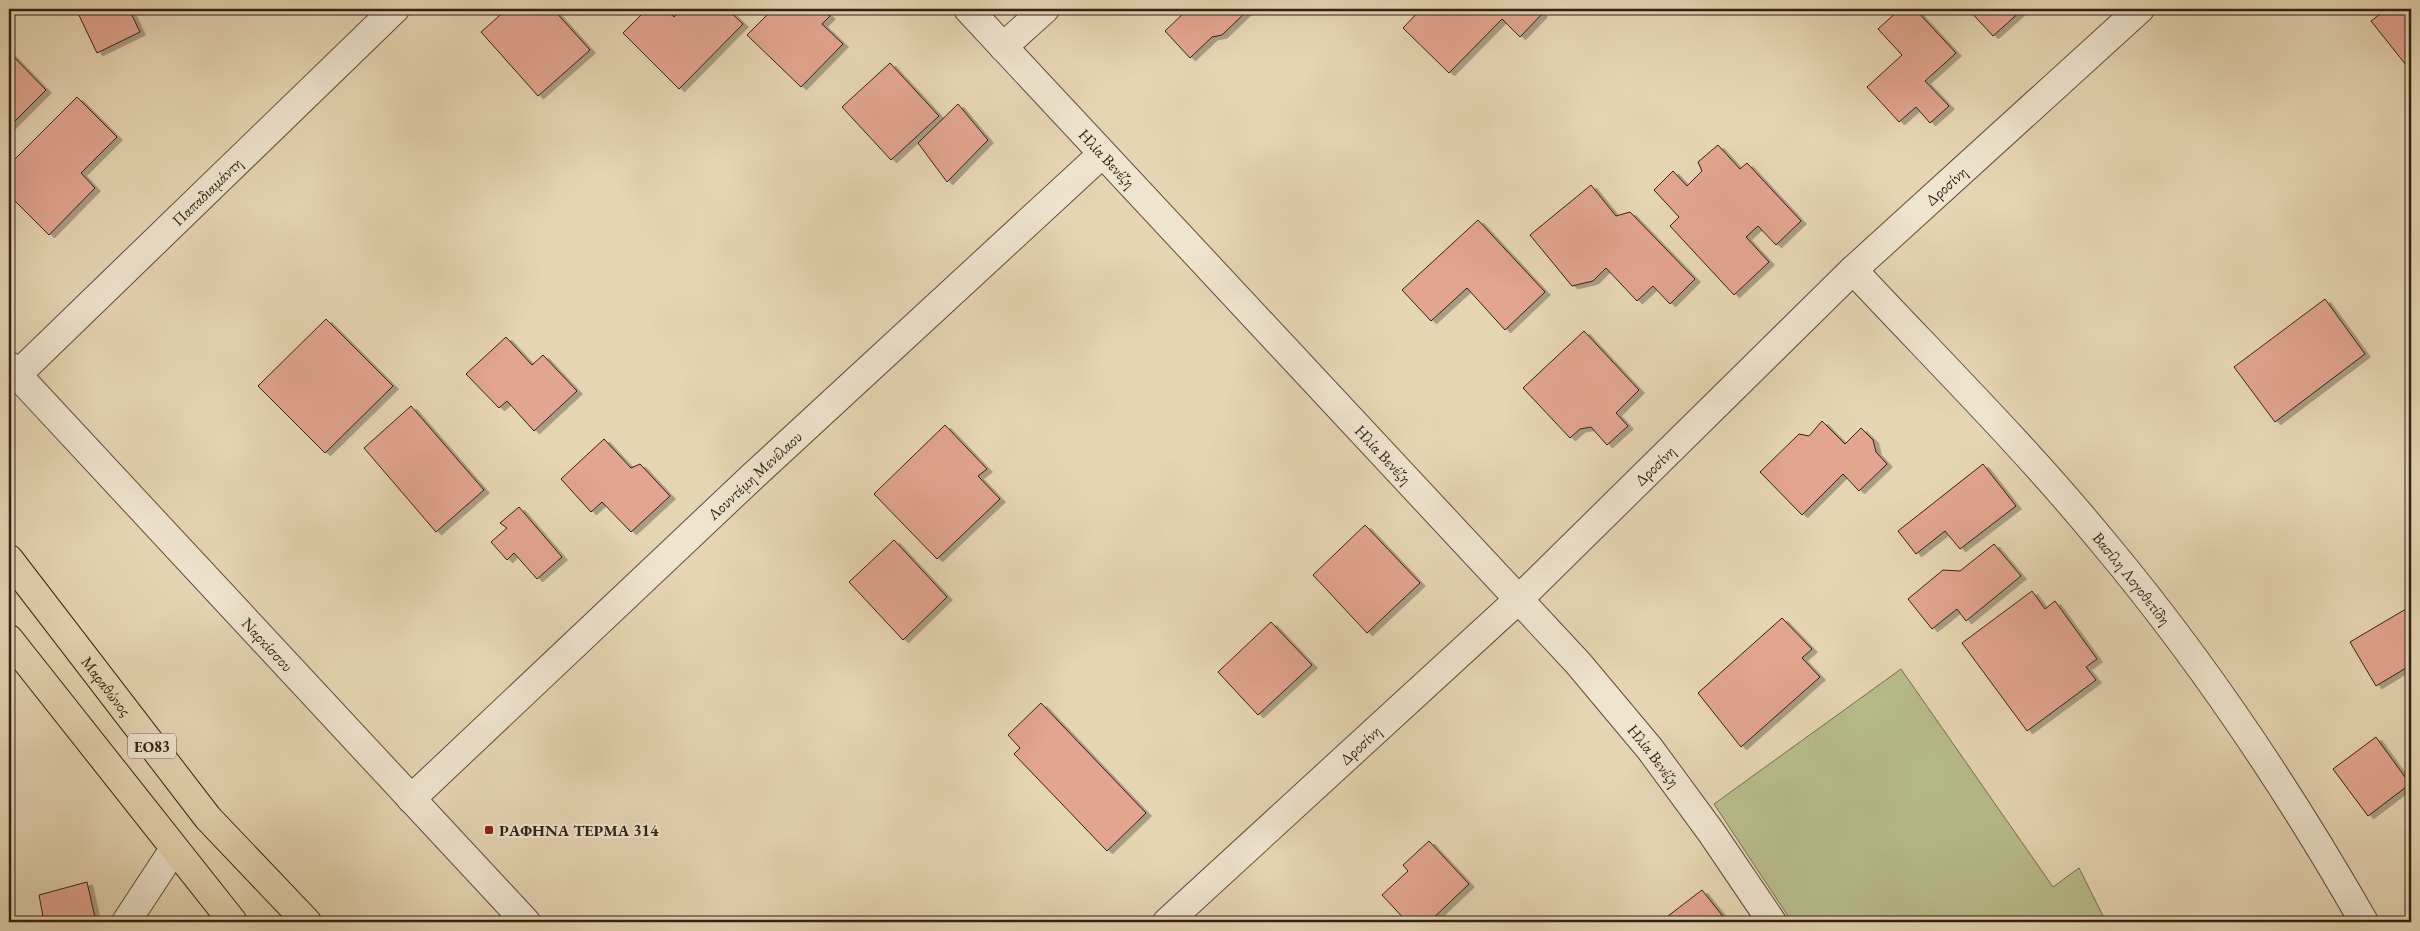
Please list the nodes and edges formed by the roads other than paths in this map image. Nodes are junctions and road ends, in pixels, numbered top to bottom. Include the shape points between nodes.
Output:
1 (395, 9) edge
2 (968, 9) edge
3 (1045, 9) edge
4 (2138, 10) edge
5 (1003, 47) junction
6 (1102, 154) junction
7 (1853, 270) junction
8 (13, 370) edge
9 (9, 559) edge
10 (1519, 599) junction
11 (9, 638) edge
12 (411, 799) junction
13 (174, 849) junction
14 (1183, 917) edge
15 (126, 922) edge
16 (233, 922) edge
17 (306, 922) edge
18 (526, 922) edge
19 (1772, 922) edge
20 (2364, 922) edge

1 - 8 street, Παπαδιαμάντη
2 - 5 street, Ηλία Βενέζη
3 - 5 street
4 - 7 street, Δροσίνη
5 - 6 street, Ηλία Βενέζη
6 - 10 street, Ηλία Βενέζη
6 - 12 street, Λουντέμη Μενέλαου
7 - 10 street, Δροσίνη
7 - 20 street, Βασίλη Λογοθετίδη via 2041,471 2155,607 2225,702 2320,844
8 - 12 street, Ναρκίσσου
9 - 17 main road, Μαραθώνος / ΕΟ83 via 208,818
10 - 14 street, Δροσίνη
10 - 19 street, Ηλία Βενέζη via 1650,750
11 - 13 main road, ΕΟ83
12 - 18 street, Ναρκίσσου
13 - 15 street
13 - 16 main road, ΕΟ83

